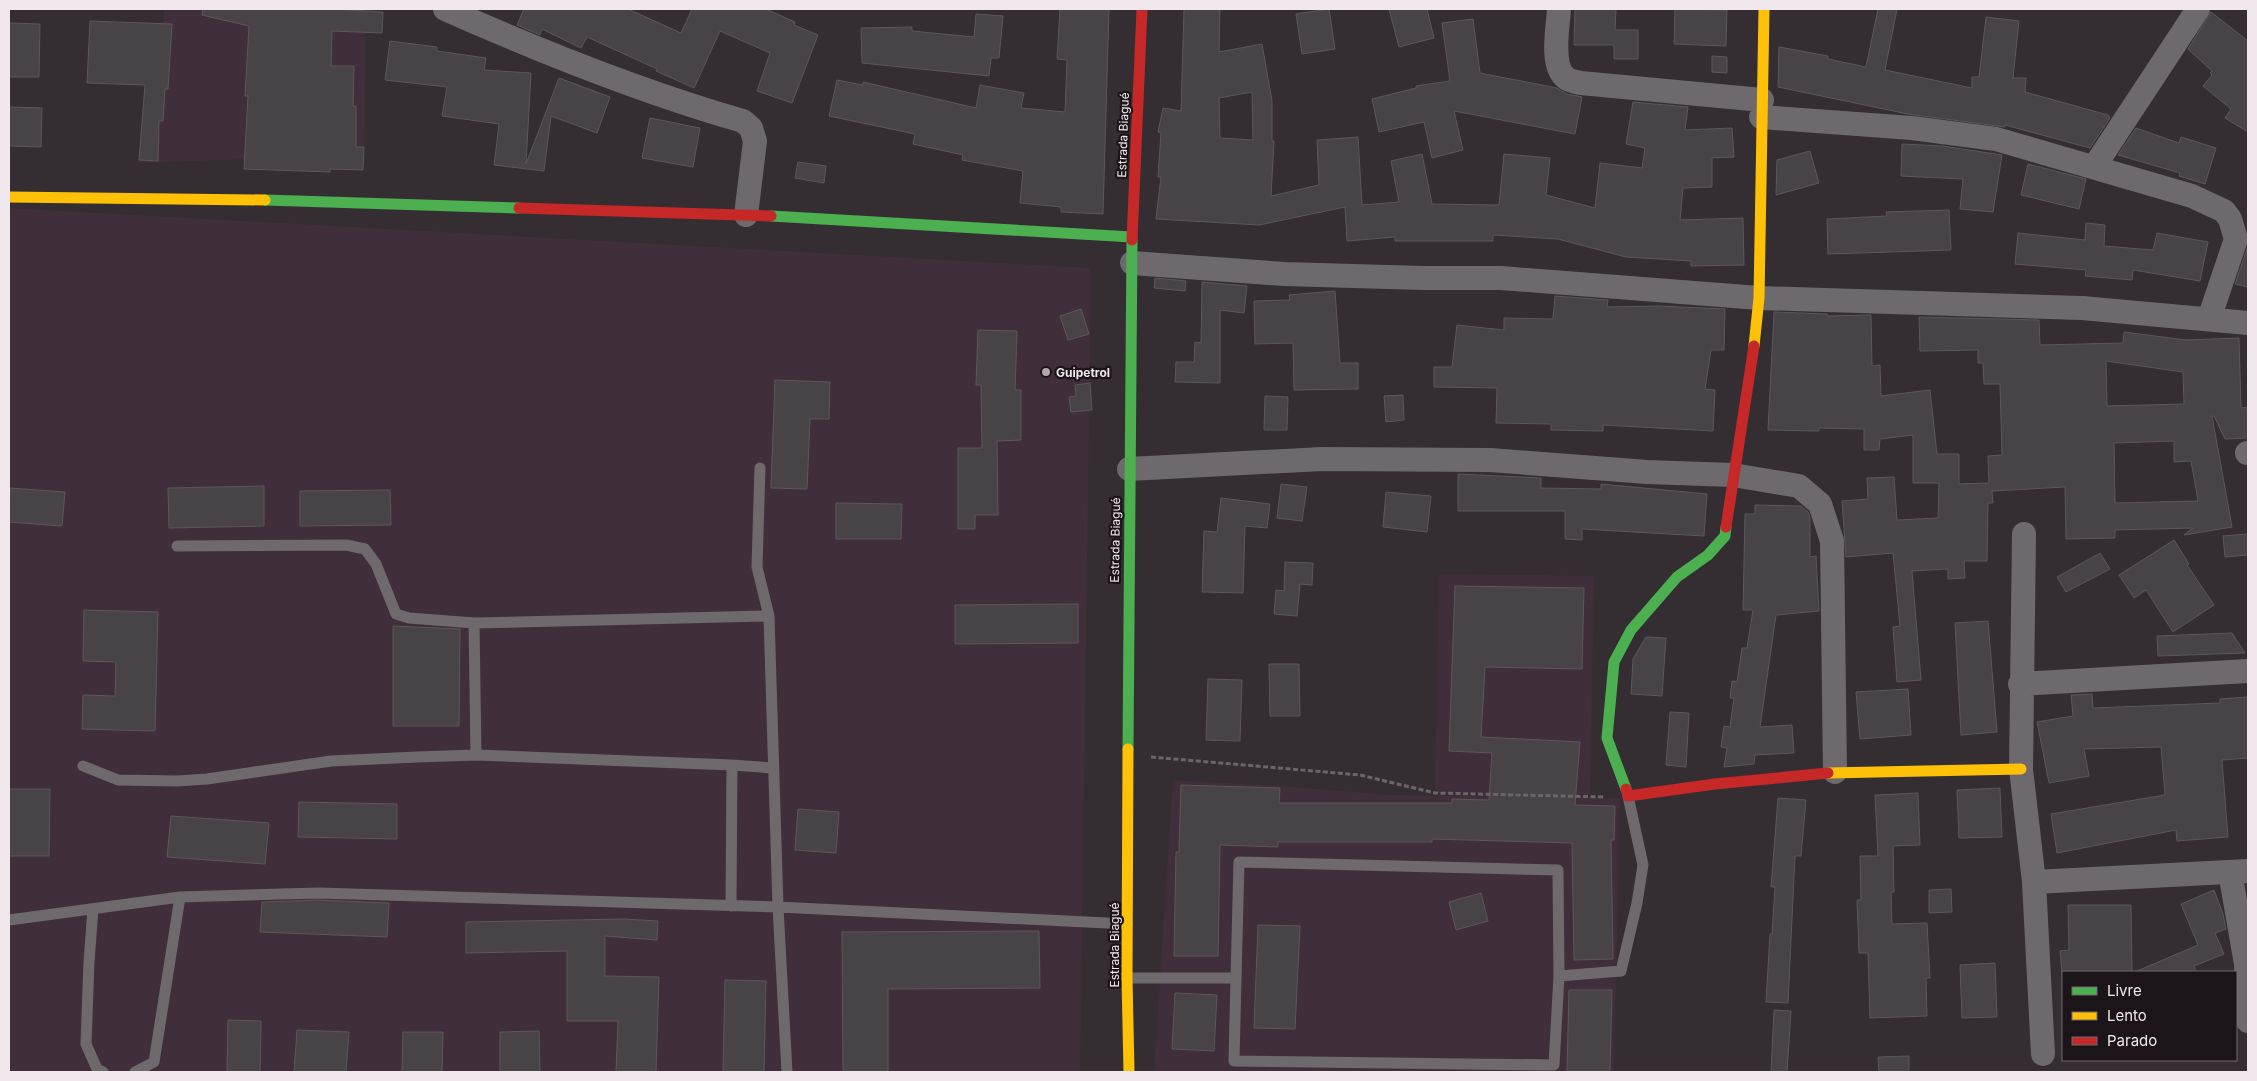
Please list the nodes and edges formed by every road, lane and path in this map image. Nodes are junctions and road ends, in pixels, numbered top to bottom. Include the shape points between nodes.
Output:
1 (445, 9) edge
2 (1142, 9) edge
3 (1559, 9) edge
4 (1764, 9) edge
5 (2198, 9) edge
6 (1762, 108) junction
7 (2094, 167) junction
8 (9, 197) edge
9 (746, 215) junction
10 (1132, 238) junction
11 (1132, 263) junction
12 (1759, 298) junction
13 (2209, 320) junction
14 (2248, 323) edge
15 (760, 468) dead end
16 (1129, 469) junction
17 (1733, 475) junction
18 (2024, 534) dead end
19 (177, 546) dead end
20 (769, 616) junction
21 (474, 623) junction
22 (2248, 671) edge
23 (2020, 684) junction
24 (476, 755) junction
25 (1128, 755) junction
26 (732, 765) junction
27 (83, 766) dead end
28 (773, 768) junction
29 (2021, 769) junction
30 (1835, 772) junction
31 (1628, 796) junction
32 (2239, 871) edge
33 (2034, 882) junction
34 (180, 897) junction
35 (731, 906) junction
36 (778, 907) junction
37 (93, 909) junction
38 (9, 920) edge
39 (1128, 924) junction
40 (1559, 976) junction
41 (1127, 978) junction
42 (1236, 978) junction
43 (2248, 1020) edge
44 (2043, 1054) dead end
45 (103, 1072) edge
46 (135, 1072) edge
47 (787, 1072) edge
48 (1129, 1072) edge

1 - 9 street via 665,97 743,120 751,128 756,141
2 - 10 street, Estrada Biagué
3 - 6 street via 1556,55 1559,71 1566,79
4 - 6 street
5 - 7 street
6 - 7 street via 1996,139
6 - 12 street
7 - 13 street via 2192,196 2224,211 2236,239
8 - 9 street via 240,199
9 - 10 street
10 - 11 street, Estrada Biagué
11 - 12 street via 1284,274 1501,278
11 - 16 street, Estrada Biagué
12 - 13 street via 2082,308
12 - 17 street via 1756,336
13 - 14 street
15 - 20 lane via 757,567
16 - 17 street via 1322,459 1480,460
16 - 25 street, Estrada Biagué
17 - 30 street via 1800,486 1820,504 1832,540
17 - 31 street via 1725,536 1708,555 1677,577 1631,630 1614,662 1607,738
18 - 23 street
19 - 21 lane via 346,545 365,549 376,564 396,614
20 - 21 lane
20 - 28 lane
21 - 24 lane
22 - 23 street
23 - 29 street
24 - 26 lane
24 - 27 lane via 331,761 207,780 177,781 118,780
25 - 31 path via 1360,775 1435,793
25 - 39 street, Estrada Biagué
26 - 28 lane
26 - 35 lane
28 - 36 lane
29 - 30 street
29 - 33 street
30 - 31 street
31 - 40 lane via 1643,866 1621,971
32 - 33 street
32 - 43 street
33 - 44 street
34 - 35 lane via 319,892
34 - 37 lane
34 - 46 lane via 154,1062
35 - 36 lane
36 - 39 lane
36 - 47 lane
37 - 38 lane
37 - 45 lane via 86,1044 97,1069
39 - 41 street, Estrada Biagué
40 - 42 lane via 1554,1065 1234,1061
40 - 42 lane via 1558,870 1239,862
41 - 42 lane
41 - 48 street, Estrada Biagué

